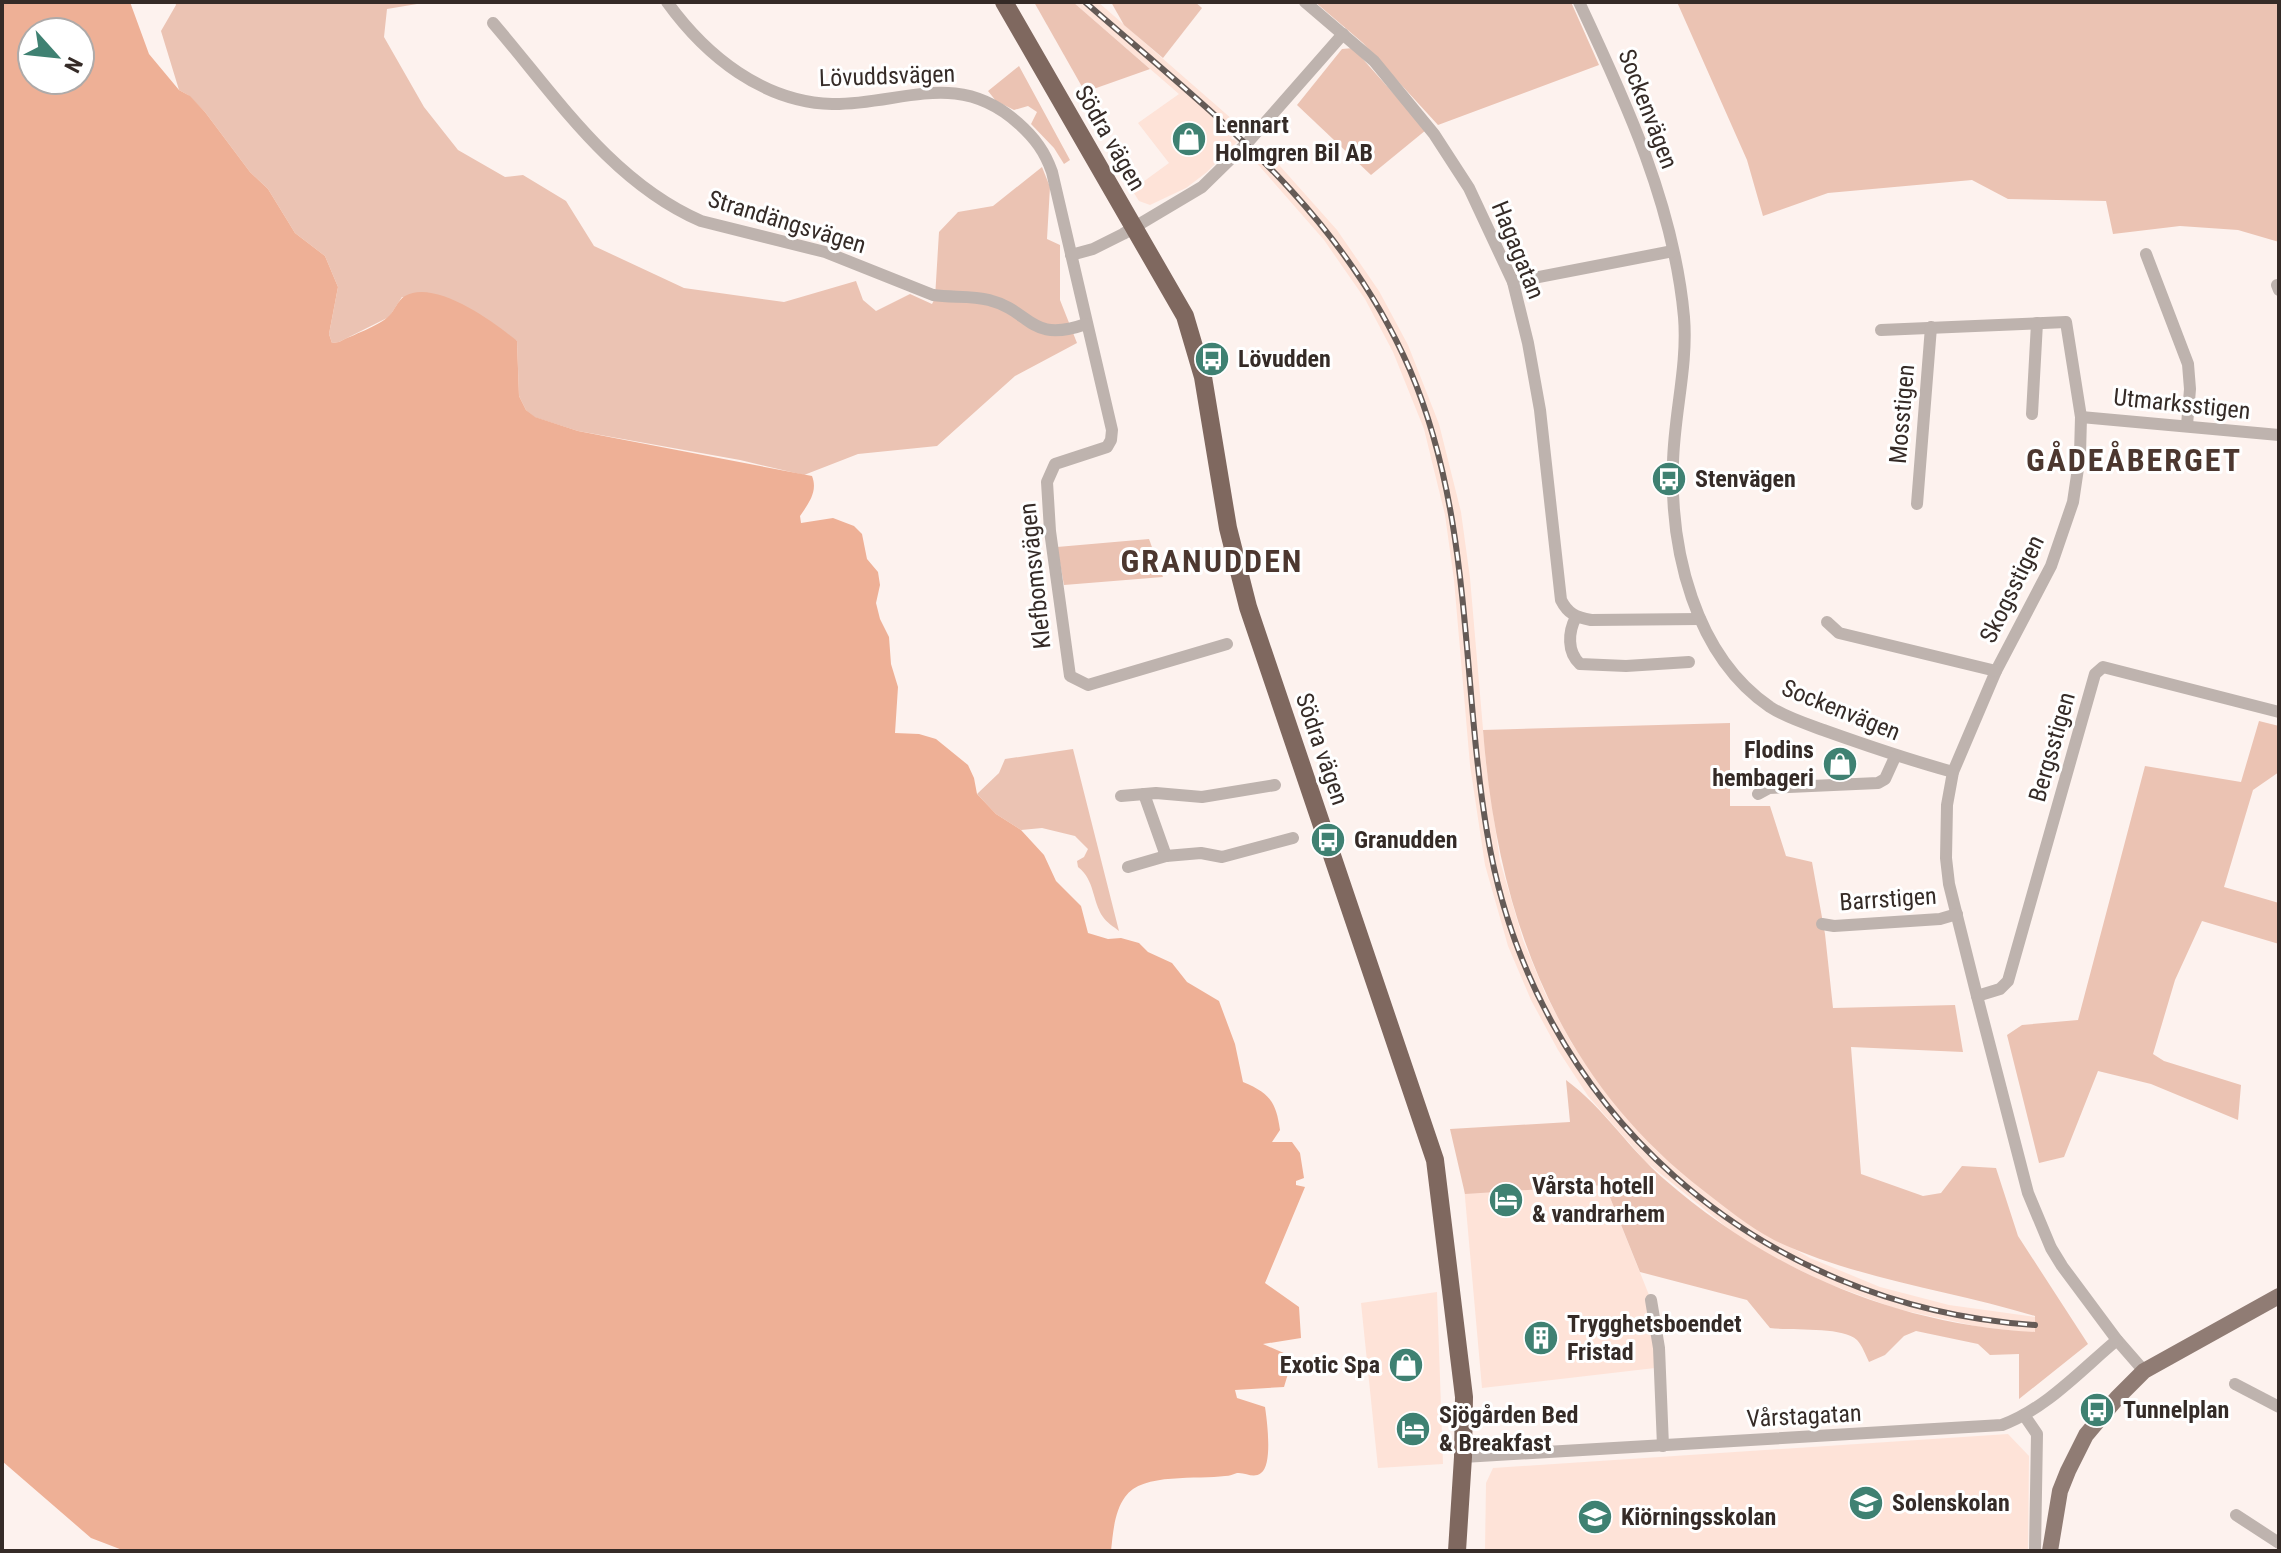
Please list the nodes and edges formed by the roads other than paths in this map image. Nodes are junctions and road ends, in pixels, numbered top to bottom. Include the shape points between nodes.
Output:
1 (667, 2) edge
2 (1004, 2) edge
3 (1305, 2) edge
4 (1579, 2) edge
5 (493, 23) dead end
6 (1343, 34) junction
7 (1134, 228) junction
8 (1673, 251) junction
9 (2146, 254) dead end
10 (1071, 255) junction
11 (1513, 282) junction
12 (2037, 323) junction
13 (1086, 324) junction
14 (1931, 327) junction
15 (1881, 330) dead end
16 (2032, 414) dead end
17 (2081, 417) junction
18 (2187, 425) junction
19 (2279, 435) edge
20 (1917, 504) dead end
21 (1576, 617) junction
22 (1700, 619) junction
23 (1827, 622) dead end
24 (1227, 644) dead end
25 (1689, 662) dead end
26 (1996, 671) junction
27 (2279, 712) edge
28 (1895, 757) junction
29 (1953, 772) junction
30 (1275, 785) dead end
31 (1144, 794) junction
32 (1758, 794) dead end
33 (1121, 796) dead end
34 (1293, 838) dead end
35 (1166, 856) junction
36 (1128, 867) dead end
37 (1957, 914) junction
38 (1822, 924) dead end
39 (1977, 996) junction
40 (2279, 1296) edge
41 (1651, 1300) dead end
42 (2117, 1340) junction
43 (2144, 1371) junction
44 (2235, 1384) dead end
45 (2279, 1407) edge
46 (2024, 1415) junction
47 (1663, 1446) junction
48 (1463, 1457) junction
49 (2236, 1515) dead end
50 (2279, 1543) edge
51 (1457, 1551) edge
52 (2035, 1551) edge
53 (2050, 1551) edge

1 - 10 street, Lövuddsvägen via 720,60 773,91 833,104 941,92 1005,111 1046,153
2 - 7 highway, Södra vägen
3 - 6 street, Hagagatan
4 - 8 street, Sockenvägen via 1634,125
5 - 13 street, Strandängsvägen via 595,145 685,214 825,252 933,295 986,299 1043,329
6 - 7 street via 1217,174
6 - 11 street, Hagagatan via 1396,85 1441,143 1469,188
7 - 10 street
7 - 48 highway, Södra vägen via 1185,316 1203,377 1228,528 1248,607 1435,1160 1464,1397
8 - 11 street
8 - 22 street, Sockenvägen via 1684,320 1673,459 1675,522
9 - 18 street via 2188,364
10 - 13 street, Klefbomsvägen
11 - 21 street, Hagagatan via 1540,410 1561,600
12 - 14 street, Mosstigen
12 - 16 street
12 - 17 street, Mosstigen via 2066,322
13 - 24 street, Klefbomsvägen via 1111,440 1099,451 1055,464 1047,482 1070,676 1088,685
14 - 15 street, Mosstigen
14 - 20 street, Mosstigen
17 - 18 street, Utmarksstigen
17 - 26 street, Skogsstigen via 2076,484 2064,532
18 - 19 street, Utmarksstigen
21 - 22 street
21 - 25 street via 1571,650 1580,664
22 - 28 street, Sockenvägen via 1739,680 1771,708
23 - 26 street via 1839,633
26 - 29 street, Skogsstigen
27 - 39 street, Bergsstigen via 2103,667 2095,674 2008,981
28 - 29 street, Sockenvägen
28 - 32 street via 1878,783 1769,788
29 - 37 street via 1945,832
30 - 31 street via 1202,797
31 - 33 street
31 - 35 street
34 - 35 street via 1222,857
35 - 36 street
37 - 38 street, Barrstigen
37 - 39 street
39 - 42 street via 2040,1225 2062,1266
40 - 43 main road
41 - 47 street via 1659,1348
42 - 43 street
42 - 46 street, Vårstagatan
43 - 53 main road via 2080,1447 2060,1491
44 - 45 street
46 - 47 street, Vårstagatan via 2002,1425
46 - 52 street via 2037,1434
47 - 48 street, Vårstagatan
48 - 51 highway, Södra vägen
49 - 50 street

